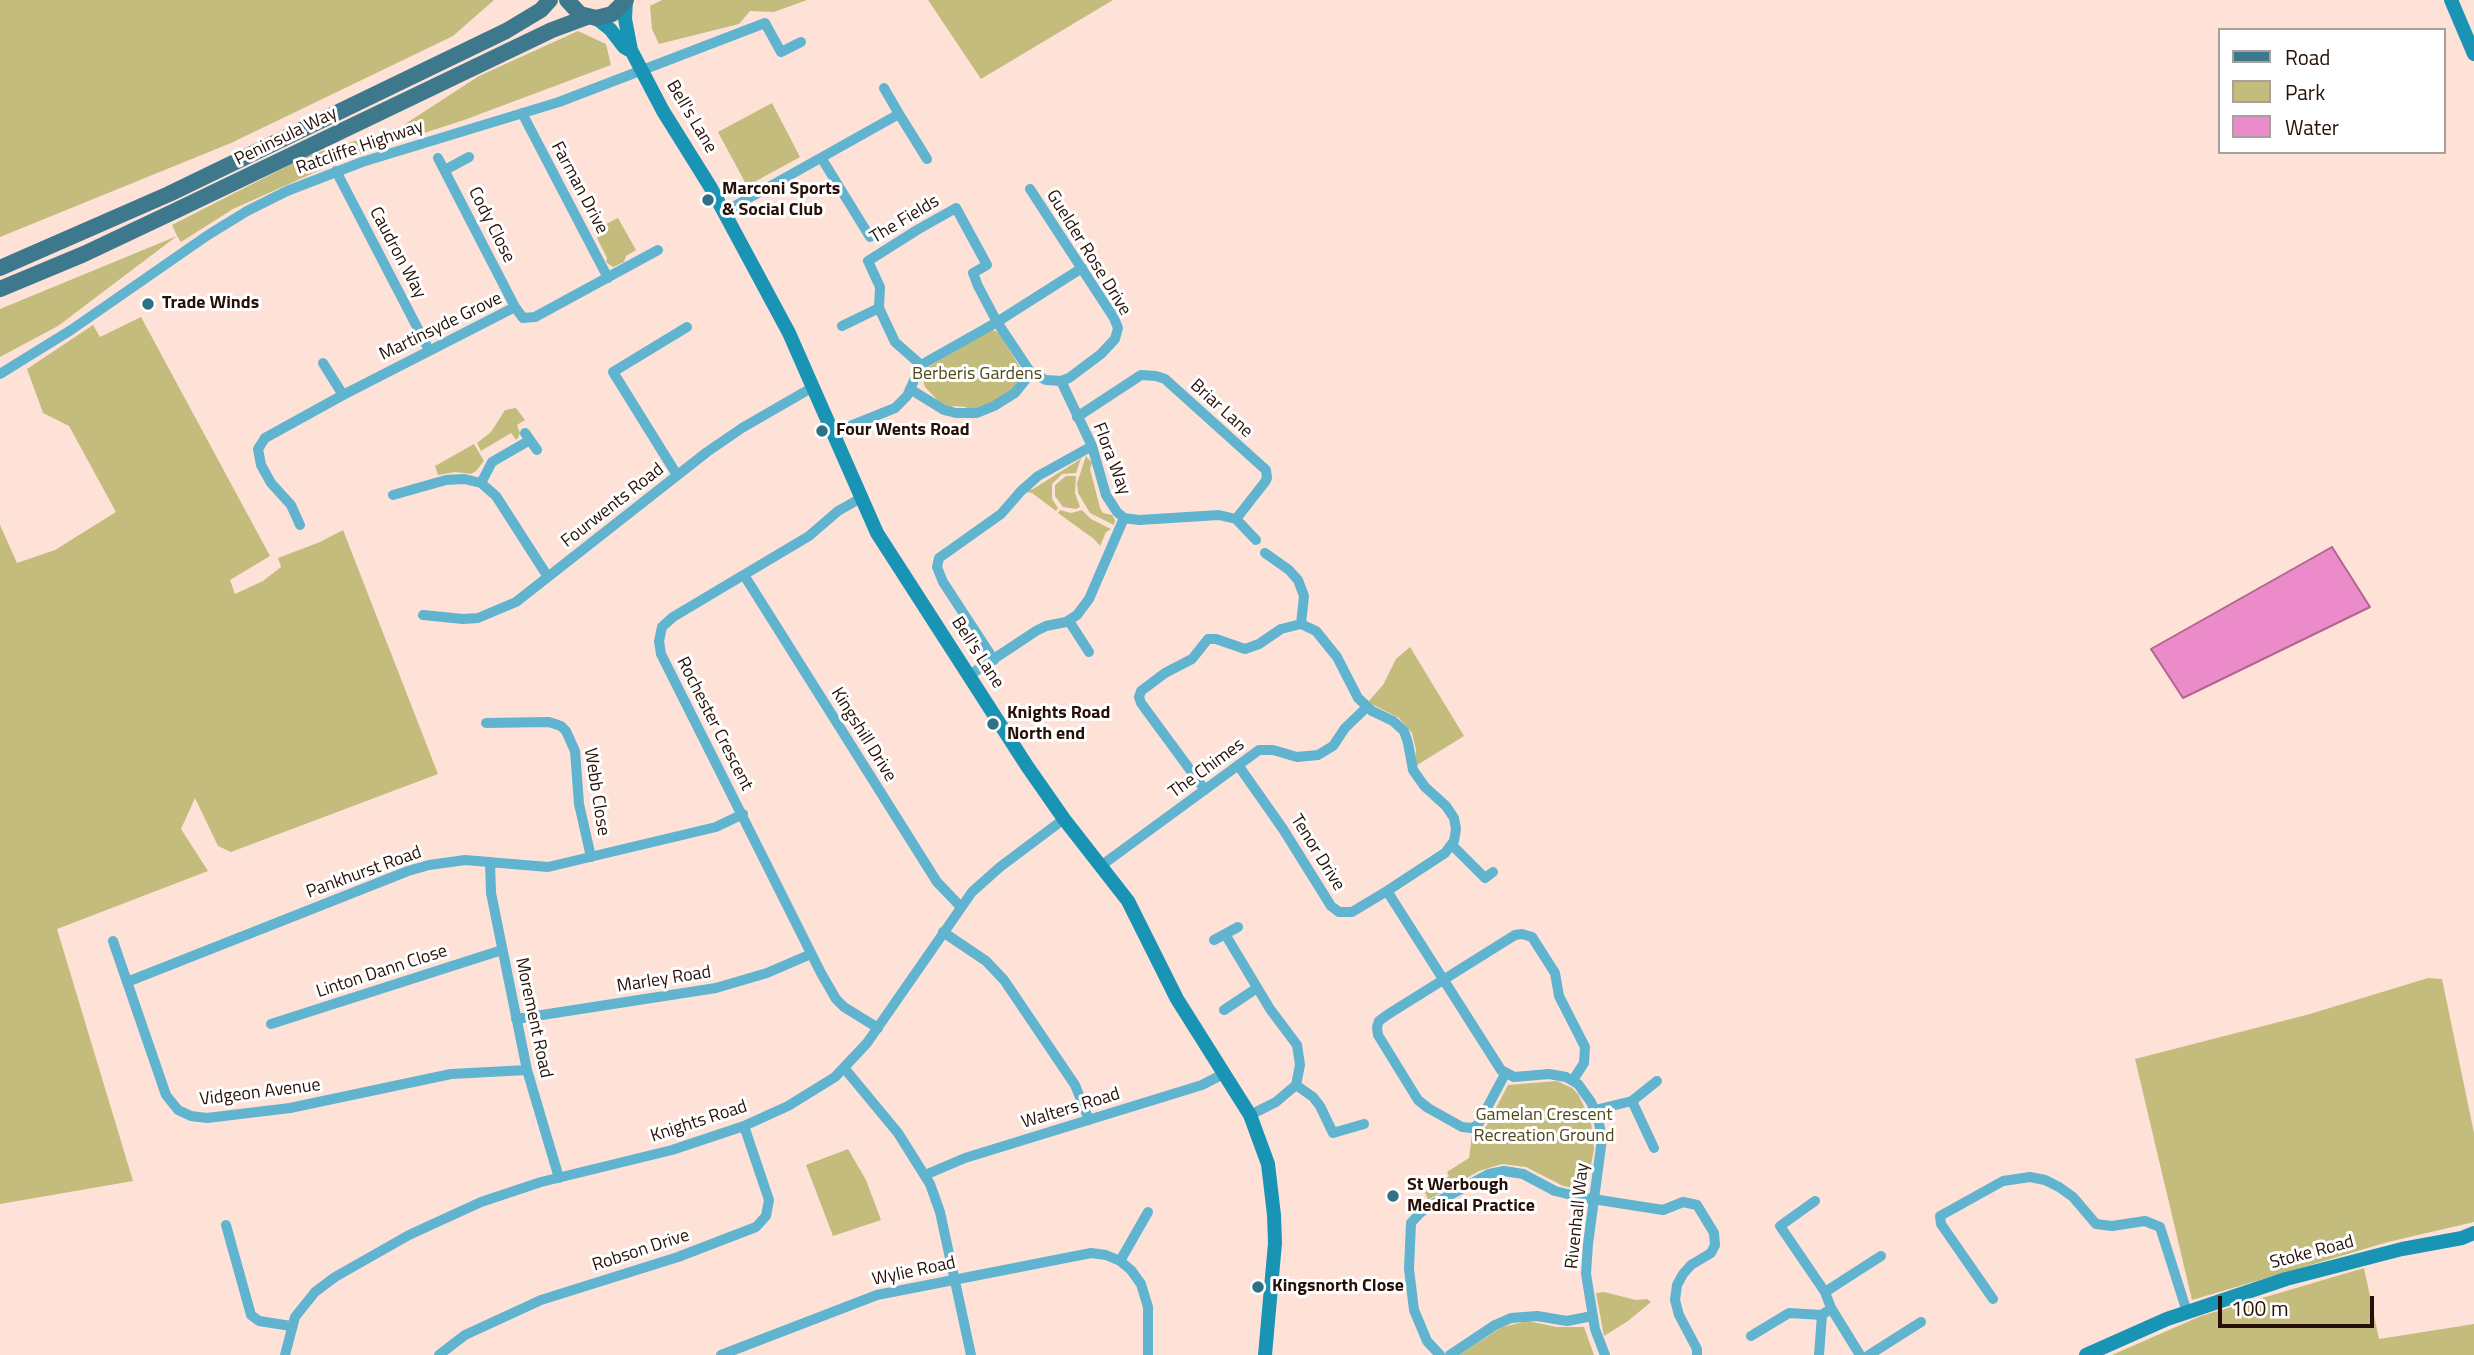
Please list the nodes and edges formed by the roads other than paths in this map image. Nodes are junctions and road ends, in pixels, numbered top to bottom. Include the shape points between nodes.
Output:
1 (550, 0) edge
2 (567, 0) edge
3 (626, 0) edge
4 (2451, 0) edge
5 (591, 17) junction
6 (801, 41) dead end
7 (631, 50) junction
8 (2474, 54) edge
9 (640, 70) junction
10 (884, 88) dead end
11 (522, 113) junction
12 (899, 114) junction
13 (469, 157) dead end
14 (438, 158) dead end
15 (822, 159) junction
16 (927, 159) dead end
17 (445, 170) junction
18 (336, 171) junction
19 (1030, 189) dead end
20 (724, 212) junction
21 (870, 237) dead end
22 (659, 250) dead end
23 (0, 268) edge
24 (1082, 268) junction
25 (608, 278) junction
26 (0, 289) edge
27 (515, 307) junction
28 (879, 308) junction
29 (997, 322) junction
30 (842, 326) dead end
31 (687, 327) dead end
32 (429, 350) junction
33 (323, 363) dead end
34 (921, 365) junction
35 (1031, 373) junction
36 (0, 374) edge
37 (1061, 381) junction
38 (813, 387) junction
39 (910, 389) junction
40 (343, 395) junction
41 (1077, 417) junction
42 (832, 433) junction
43 (1092, 446) junction
44 (537, 450) dead end
45 (677, 475) junction
46 (481, 483) junction
47 (393, 495) dead end
48 (861, 498) junction
49 (1124, 518) junction
50 (1236, 519) junction
51 (300, 525) dead end
52 (1256, 540) dead end
53 (1265, 553) dead end
54 (744, 575) junction
55 (548, 577) junction
56 (423, 615) dead end
57 (1069, 621) junction
58 (1301, 624) junction
59 (1089, 652) dead end
60 (994, 660) junction
61 (968, 676) junction
62 (1367, 707) junction
63 (486, 723) dead end
64 (1238, 765) junction
65 (1205, 790) junction
66 (743, 814) junction
67 (1065, 819) junction
68 (1452, 845) junction
69 (591, 857) junction
70 (489, 862) junction
71 (1102, 865) junction
72 (1493, 872) dead end
73 (1387, 891) junction
74 (960, 906) junction
75 (1238, 927) dead end
76 (943, 932) junction
77 (1225, 934) junction
78 (1214, 940) dead end
79 (113, 942) dead end
80 (502, 950) junction
81 (811, 954) junction
82 (1443, 980) junction
83 (127, 982) junction
84 (1257, 988) junction
85 (1224, 1010) dead end
86 (516, 1018) junction
87 (271, 1024) dead end
88 (878, 1028) junction
89 (845, 1069) junction
90 (527, 1070) junction
91 (1225, 1073) junction
92 (1505, 1074) junction
93 (1573, 1080) junction
94 (1657, 1081) dead end
95 (1296, 1085) junction
96 (1632, 1101) junction
97 (1595, 1110) junction
98 (1250, 1115) junction
99 (1089, 1120) junction
100 (1364, 1124) dead end
101 (744, 1126) junction
102 (1654, 1148) dead end
103 (925, 1175) junction
104 (559, 1178) junction
105 (1594, 1199) junction
106 (1815, 1201) dead end
107 (1148, 1213) dead end
108 (226, 1226) dead end
109 (2474, 1233) edge
110 (1881, 1256) dead end
111 (1121, 1261) junction
112 (956, 1279) junction
113 (1825, 1292) junction
114 (1993, 1299) dead end
115 (1831, 1308) junction
116 (2187, 1312) junction
117 (1822, 1315) junction
118 (1592, 1316) junction
119 (1921, 1322) dead end
120 (291, 1326) junction
121 (1751, 1336) dead end
122 (285, 1355) edge
123 (439, 1355) edge
124 (721, 1355) edge
125 (971, 1355) edge
126 (1148, 1355) edge
127 (1265, 1355) edge
128 (1440, 1355) edge
129 (1450, 1355) edge
130 (1605, 1355) edge
131 (1697, 1355) edge
132 (1819, 1355) edge
133 (1860, 1355) edge
134 (1869, 1355) edge
135 (2086, 1355) edge

1 - 23 main road, Peninsula Way via 494,37 169,194
2 - 5 main road
3 - 5 main road, Peninsula Way via 612,14
3 - 7 street, Bell's Lane via 624,17
4 - 8 street
5 - 7 street, Bell's Lane
5 - 26 main road, Peninsula Way via 552,30 189,205
6 - 9 street, Ratcliffe Highway via 781,52 765,23
7 - 9 street, Bell's Lane
9 - 11 street, Ratcliffe Highway
9 - 20 street, Bell's Lane
10 - 12 street
11 - 18 street, Ratcliffe Highway
11 - 25 street, Farman Drive
12 - 15 street
12 - 16 street
13 - 17 street
14 - 17 street, Cody Close
15 - 20 street
15 - 21 street
17 - 27 street, Cody Close
18 - 32 street, Caudron Way
18 - 36 street, Ratcliffe Highway via 226,223
19 - 24 street, Guelder Rose Drive
20 - 38 street, Bell's Lane
22 - 25 street, Martinsyde Grove
24 - 29 street
24 - 37 street, Guelder Rose Drive via 1114,318 1117,333 1088,366
25 - 27 street, Martinsyde Grove via 535,317 523,318
27 - 32 street, Martinsyde Grove
28 - 29 street, The Fields via 880,286 868,261 956,208 988,265 973,273
28 - 30 street
28 - 34 street, The Fields via 896,343
29 - 34 street
29 - 35 street
31 - 45 street via 613,372
32 - 40 street, Martinsyde Grove
33 - 40 street
34 - 39 street
35 - 37 street
35 - 39 street via 1015,393 977,413 944,410
37 - 41 street, Flora Way
38 - 42 street, Bell's Lane
38 - 45 street, Fourwents Road via 726,439
39 - 42 street via 895,408
40 - 51 street, Martinsyde Grove via 281,428 258,449 266,474 291,505
41 - 43 street, Flora Way
41 - 50 street, Briar Lane via 1137,377 1150,374 1165,379 1266,470 1265,482
42 - 48 street, Bell's Lane
43 - 49 street, Flora Way via 1106,495
43 - 60 street via 1038,476 1001,514 939,558 943,582
44 - 46 street via 528,436 492,462
45 - 55 street, Fourwents Road
46 - 47 street via 446,480
46 - 55 street via 496,496
48 - 54 street, Rochester Crescent
48 - 61 street, Bell's Lane via 877,533
49 - 50 street, Flora Way via 1208,514
49 - 57 street via 1088,599
50 - 52 street
53 - 58 street via 1298,580 1304,596
54 - 66 street, Rochester Crescent via 673,617 662,627 659,641 661,654
54 - 74 street, Kingshill Drive via 937,882
55 - 56 street, Fourwents Road via 516,602 489,615 463,619
57 - 59 street
57 - 60 street via 1036,631
58 - 62 street via 1321,637
58 - 65 street via 1281,629 1245,649 1208,639 1192,659 1140,694
60 - 61 street
61 - 67 street, Bell's Lane
62 - 64 street, The Chimes via 1324,752 1297,757 1264,749
62 - 68 street via 1404,731 1413,770 1454,818
63 - 69 street, Webb Close via 549,722 566,731 575,751 579,804
64 - 65 street, The Chimes
64 - 73 street, Tenor Drive via 1333,909 1352,912
65 - 71 street, The Chimes
66 - 69 street, Pankhurst Road via 716,827
66 - 81 street, Rochester Crescent
67 - 71 street, Bell's Lane
67 - 74 street, Knights Road via 985,880
68 - 72 street via 1485,878
68 - 73 street, Tenor Drive
69 - 70 street, Pankhurst Road via 548,867
70 - 80 street, Morement Road
70 - 83 street, Pankhurst Road via 443,862 408,871
71 - 91 street, Bell's Lane via 1128,901 1185,1013
73 - 82 street
74 - 76 street, Knights Road
75 - 77 street
76 - 88 street, Knights Road
76 - 99 street via 986,961 1004,980 1076,1085
77 - 78 street
77 - 84 street
79 - 83 street, Vidgeon Avenue
80 - 86 street, Morement Road
80 - 87 street, Linton Dann Close
81 - 86 street, Marley Road via 716,988
81 - 88 street, Rochester Crescent via 836,999
82 - 92 street
82 - 92 street via 1378,1024 1378,1035 1413,1092 1427,1108 1471,1128 1480,1122
82 - 93 street via 1515,935 1532,937 1555,973 1559,996 1587,1052
83 - 90 street, Vidgeon Avenue via 166,1095 178,1110 198,1118 290,1108 451,1074
84 - 85 street
84 - 95 street via 1297,1045
86 - 90 street, Morement Road
88 - 89 street, Knights Road
89 - 101 street, Knights Road via 805,1097
89 - 103 street via 898,1133
90 - 104 street, Morement Road
91 - 98 street, Bell's Lane
91 - 99 street, Walters Road via 1202,1085
92 - 93 street via 1519,1078 1555,1074
93 - 97 street, Rivenhall Way
94 - 96 street
95 - 98 street
95 - 100 street via 1320,1106 1333,1133
96 - 97 street
96 - 102 street
97 - 105 street, Rivenhall Way via 1602,1139
98 - 127 street, Bell's Lane via 1268,1164 1275,1215
99 - 103 street, Walters Road
101 - 104 street, Knights Road
101 - 123 street, Robson Drive via 769,1200 766,1216 756,1227 525,1307 466,1335
103 - 112 street via 940,1212
104 - 120 street, Knights Road via 471,1206 389,1245 315,1292
105 - 118 street, Rivenhall Way via 1586,1265
105 - 128 street via 1555,1191 1523,1174 1496,1172 1416,1216 1410,1227 1409,1269 1414,1310 1427,1342
105 - 131 street via 1663,1210 1686,1202 1699,1208 1716,1238 1715,1248 1683,1273 1675,1300
106 - 113 street via 1780,1226
107 - 111 street
108 - 120 street via 251,1315 259,1321
109 - 116 street, Stoke Road via 2333,1266
110 - 113 street
111 - 112 street, Wylie Road via 1082,1253
111 - 126 street via 1137,1277 1147,1298
112 - 124 street, Wylie Road via 858,1301
112 - 125 street
113 - 115 street
114 - 116 street via 1940,1216 2003,1181 2030,1177 2059,1186 2096,1224 2145,1221 2160,1227
115 - 117 street
115 - 133 street
116 - 135 street, Stoke Road
117 - 121 street via 1789,1313
117 - 132 street
118 - 129 street via 1567,1321 1511,1318
118 - 130 street, Rivenhall Way
119 - 134 street
120 - 122 street, Knights Road

